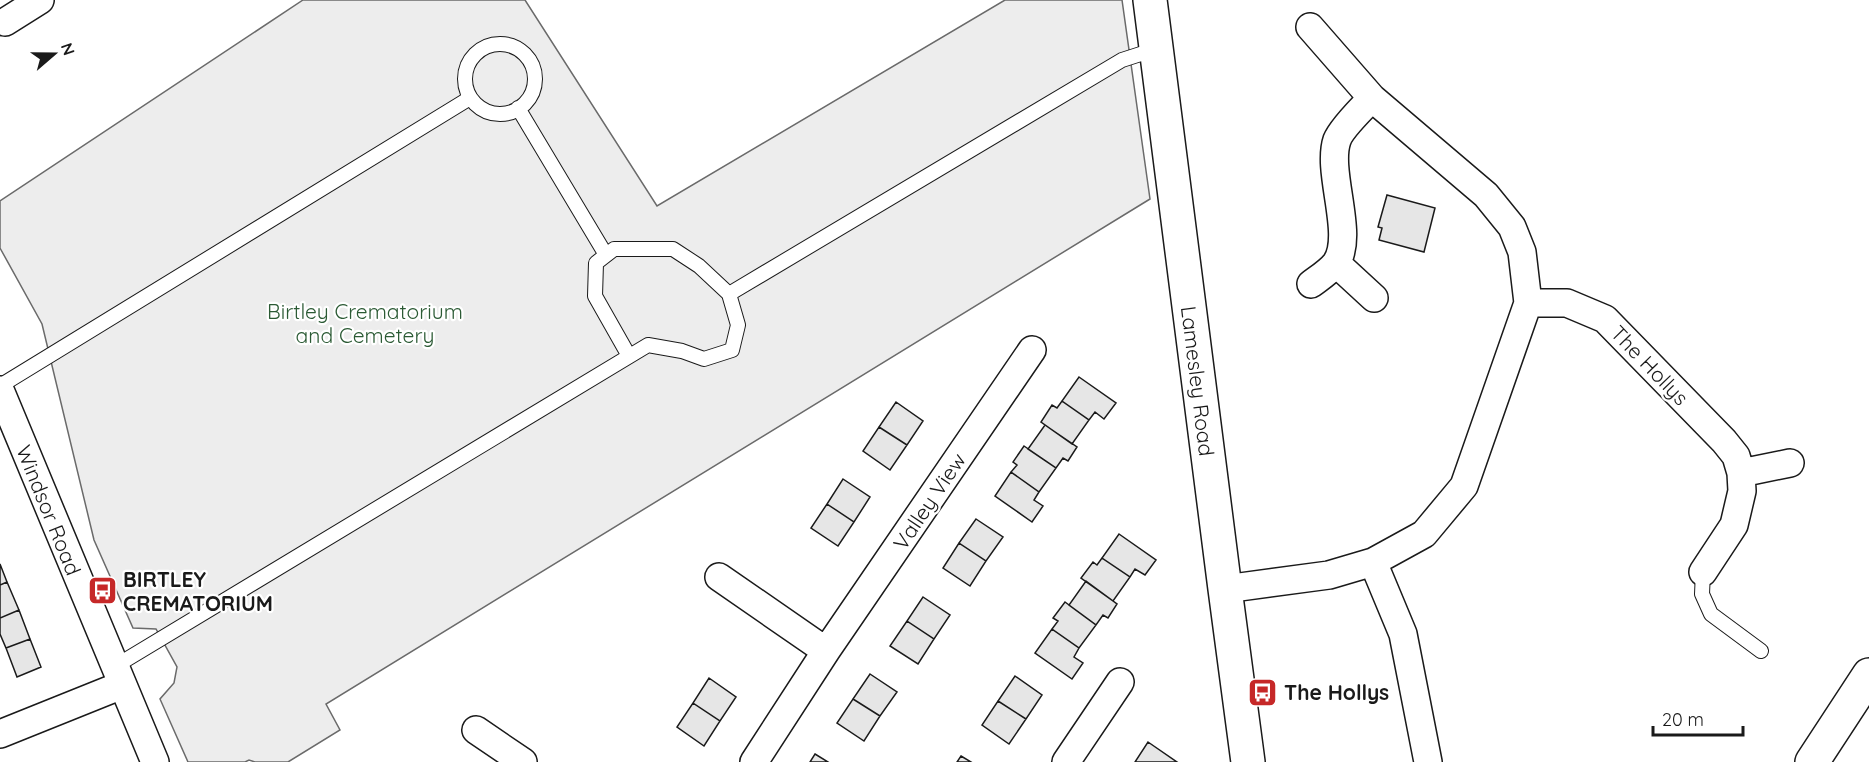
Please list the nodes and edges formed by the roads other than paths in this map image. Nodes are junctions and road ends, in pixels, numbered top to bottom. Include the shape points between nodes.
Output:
1 (40, 0) edge
2 (1150, 0) edge
3 (5, 22) dead end
4 (1310, 27) dead end
5 (1156, 49) junction
6 (470, 98) junction
7 (1372, 98) junction
8 (518, 108) junction
9 (606, 255) junction
10 (1336, 263) junction
11 (1311, 284) dead end
12 (729, 294) junction
13 (1374, 298) dead end
14 (1528, 303) junction
15 (1032, 350) dead end
16 (629, 357) junction
17 (0, 388) edge
18 (1790, 463) dead end
19 (1742, 473) junction
20 (1373, 562) junction
21 (1703, 572) joint
22 (719, 577) dead end
23 (1225, 589) junction
24 (826, 651) junction
25 (1761, 651) dead end
26 (1869, 675) edge
27 (118, 676) junction
28 (1120, 682) dead end
29 (476, 730) dead end
30 (0, 734) edge
31 (155, 762) edge
32 (523, 762) edge
33 (754, 762) edge
34 (1066, 762) edge
35 (1248, 762) edge
36 (1428, 762) edge
37 (1812, 762) edge

1 - 3 street
2 - 5 street, Lamesley Road
4 - 7 street
5 - 12 lane via 1122,60
5 - 23 street, Lamesley Road
6 - 8 lane via 490,113
6 - 8 lane via 465,86 470,61 489,46 513,47 524,54 534,76 534,87
6 - 17 lane
7 - 10 street via 1337,138 1334,154 1342,233
7 - 14 street via 1486,195 1512,227 1522,252
8 - 9 lane
9 - 12 lane via 614,249 673,249 699,266
9 - 16 lane via 596,263 596,296
10 - 11 street
10 - 13 street
12 - 16 lane via 738,325 732,350 704,359 648,345
14 - 19 street, The Hollys via 1567,303 1605,319 1724,441 1736,456
14 - 20 street via 1464,486 1424,534
15 - 24 street, Valley View
16 - 27 lane
17 - 27 street, Windsor Road
18 - 19 street
19 - 21 street via 1734,525
20 - 23 street via 1329,575
20 - 36 street via 1404,634
21 - 25 lane via 1702,594 1711,614
22 - 24 street
23 - 35 street, Lamesley Road
24 - 33 street, Valley View
26 - 37 street
27 - 30 street
27 - 31 street, Windsor Road
28 - 34 street
29 - 32 street

